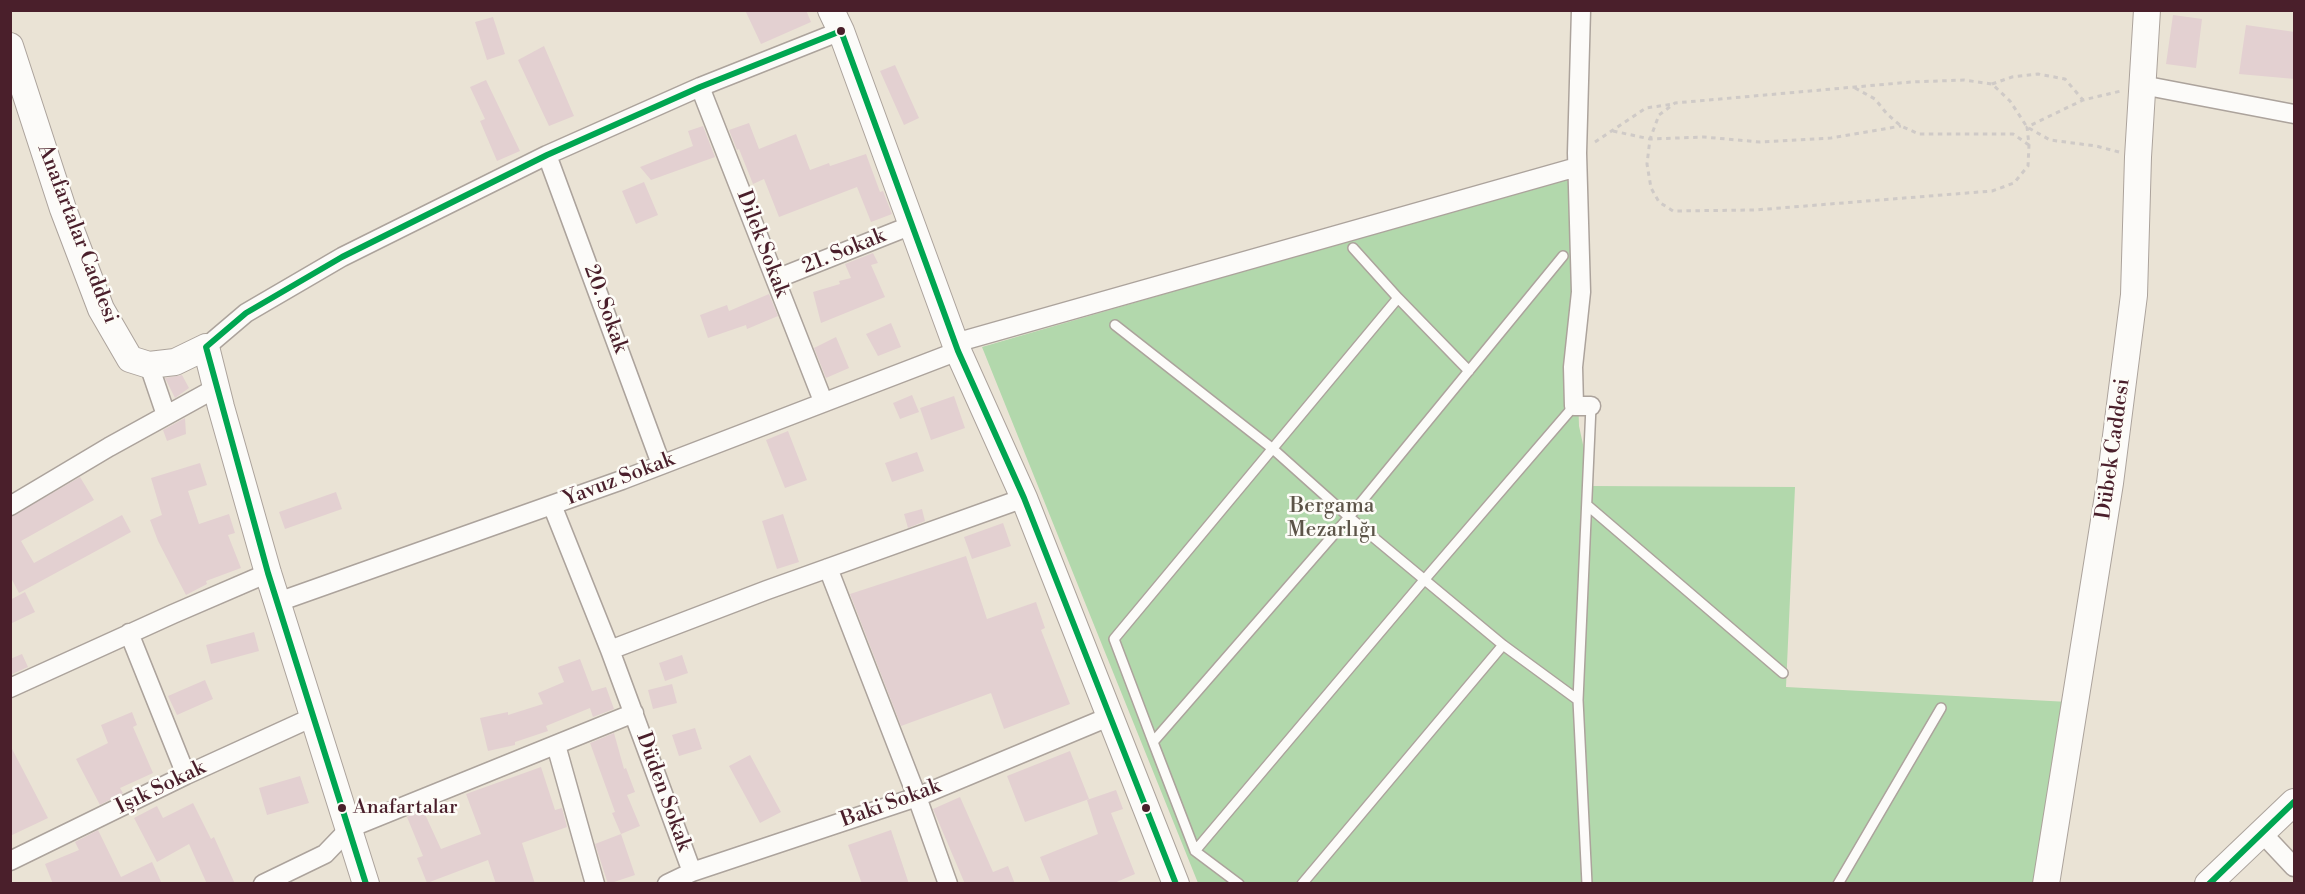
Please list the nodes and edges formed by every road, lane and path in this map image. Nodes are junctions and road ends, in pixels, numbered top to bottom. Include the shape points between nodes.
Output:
1 (1581, 10) edge
2 (2147, 10) edge
3 (836, 20) edge
4 (10, 46) edge
5 (1992, 84) junction
6 (2142, 85) junction
7 (700, 87) junction
8 (1855, 88) junction
9 (2083, 100) junction
10 (1675, 104) junction
11 (2295, 114) edge
12 (1901, 126) junction
13 (2026, 127) junction
14 (1613, 131) junction
15 (1650, 140) junction
16 (2029, 145) junction
17 (547, 155) junction
18 (2138, 157) junction
19 (1577, 160) junction
20 (912, 225) junction
21 (1353, 248) dead end
22 (1563, 256) dead end
23 (776, 279) junction
24 (1398, 298) junction
25 (1115, 325) dead end
26 (206, 346) junction
27 (957, 347) junction
28 (149, 365) junction
29 (1469, 371) junction
30 (216, 388) junction
31 (823, 401) junction
32 (1583, 406) junction
33 (166, 415) junction
34 (1273, 449) junction
35 (661, 464) junction
36 (1024, 498) junction
37 (552, 505) junction
38 (1587, 505) junction
39 (10, 506) edge
40 (1348, 517) junction
41 (828, 568) junction
42 (268, 573) junction
43 (1425, 579) junction
44 (278, 602) junction
45 (129, 633) junction
46 (1503, 645) junction
47 (610, 650) junction
48 (1783, 674) dead end
49 (10, 688) edge
50 (1578, 700) junction
51 (1941, 708) dead end
52 (634, 713) junction
53 (1111, 716) junction
54 (313, 717) junction
55 (1153, 742) junction
56 (556, 745) junction
57 (186, 775) junction
58 (917, 797) junction
59 (2295, 802) edge
60 (350, 828) junction
61 (2263, 834) junction
62 (1195, 851) junction
63 (10, 861) edge
64 (2295, 867) edge
65 (692, 872) junction
66 (263, 884) edge
67 (366, 884) edge
68 (595, 884) edge
69 (667, 884) edge
70 (948, 884) edge
71 (1176, 884) edge
72 (1239, 884) edge
73 (1302, 884) edge
74 (1587, 884) edge
75 (1838, 884) edge
76 (2046, 884) edge
77 (2208, 884) edge

1 - 19 street
2 - 6 street, Dübek Caddesi
3 - 7 street
3 - 20 street
4 - 28 street, Anafartalar Caddesi via 63,209 101,309 130,359
5 - 8 path via 1964,80
5 - 9 path via 2038,74 2066,79
5 - 13 path via 2010,101
6 - 9 path
6 - 11 street
6 - 18 street, Dübek Caddesi
7 - 17 street
7 - 23 street, Dilek Sokak
8 - 10 path
8 - 12 path via 1875,99
9 - 13 path
10 - 14 path via 1646,108
10 - 15 path via 1659,116
12 - 15 path via 1831,138 1760,142 1704,137
12 - 16 path via 1919,134 2013,134
13 - 16 path
13 - 18 path via 2050,140
14 - 15 path
14 - 19 path
15 - 16 path via 1647,164 1651,188 1659,202 1673,211 1700,212 1992,190 2014,183 2028,166
17 - 26 street via 342,257 246,313
17 - 35 street, 20. Sokak
18 - 76 street, Dübek Caddesi via 2134,295 2110,483
19 - 27 street, Yavuz Sokak
19 - 32 street via 1581,292 1573,367
20 - 23 street, 21. Sokak
20 - 27 street
21 - 24 lane
22 - 29 lane
23 - 31 street, Dilek Sokak
24 - 29 lane
24 - 34 lane
25 - 34 lane
26 - 28 street via 175,363
26 - 30 street
27 - 31 street, Yavuz Sokak
27 - 36 street
28 - 33 street
29 - 40 lane
30 - 33 street
30 - 42 street
31 - 35 street, Yavuz Sokak
32 - 38 lane
32 - 43 lane
33 - 39 street
34 - 40 lane
34 - 55 lane via 1114,639
35 - 37 street, Yavuz Sokak
36 - 41 street
36 - 53 street
37 - 44 street, Yavuz Sokak
37 - 47 street
38 - 48 lane
38 - 50 lane
40 - 43 lane
40 - 55 lane
41 - 47 street
41 - 58 street
42 - 44 street
42 - 45 street
43 - 46 lane
43 - 62 lane
44 - 54 street
45 - 49 street
45 - 57 street
46 - 50 lane
46 - 73 lane
47 - 52 street
50 - 74 lane
51 - 75 lane
52 - 56 street
52 - 65 street, Düden Sokak
53 - 58 street, Baki Sokak
53 - 71 street
54 - 57 street, Işık Sokak
54 - 60 street
55 - 62 lane
56 - 60 street
56 - 68 street
57 - 63 street, Işık Sokak
58 - 65 street, Baki Sokak
58 - 70 street
59 - 61 street
60 - 66 street via 325,854
60 - 67 street
61 - 64 street
61 - 77 street
62 - 72 lane
65 - 69 street, Baki Sokak

